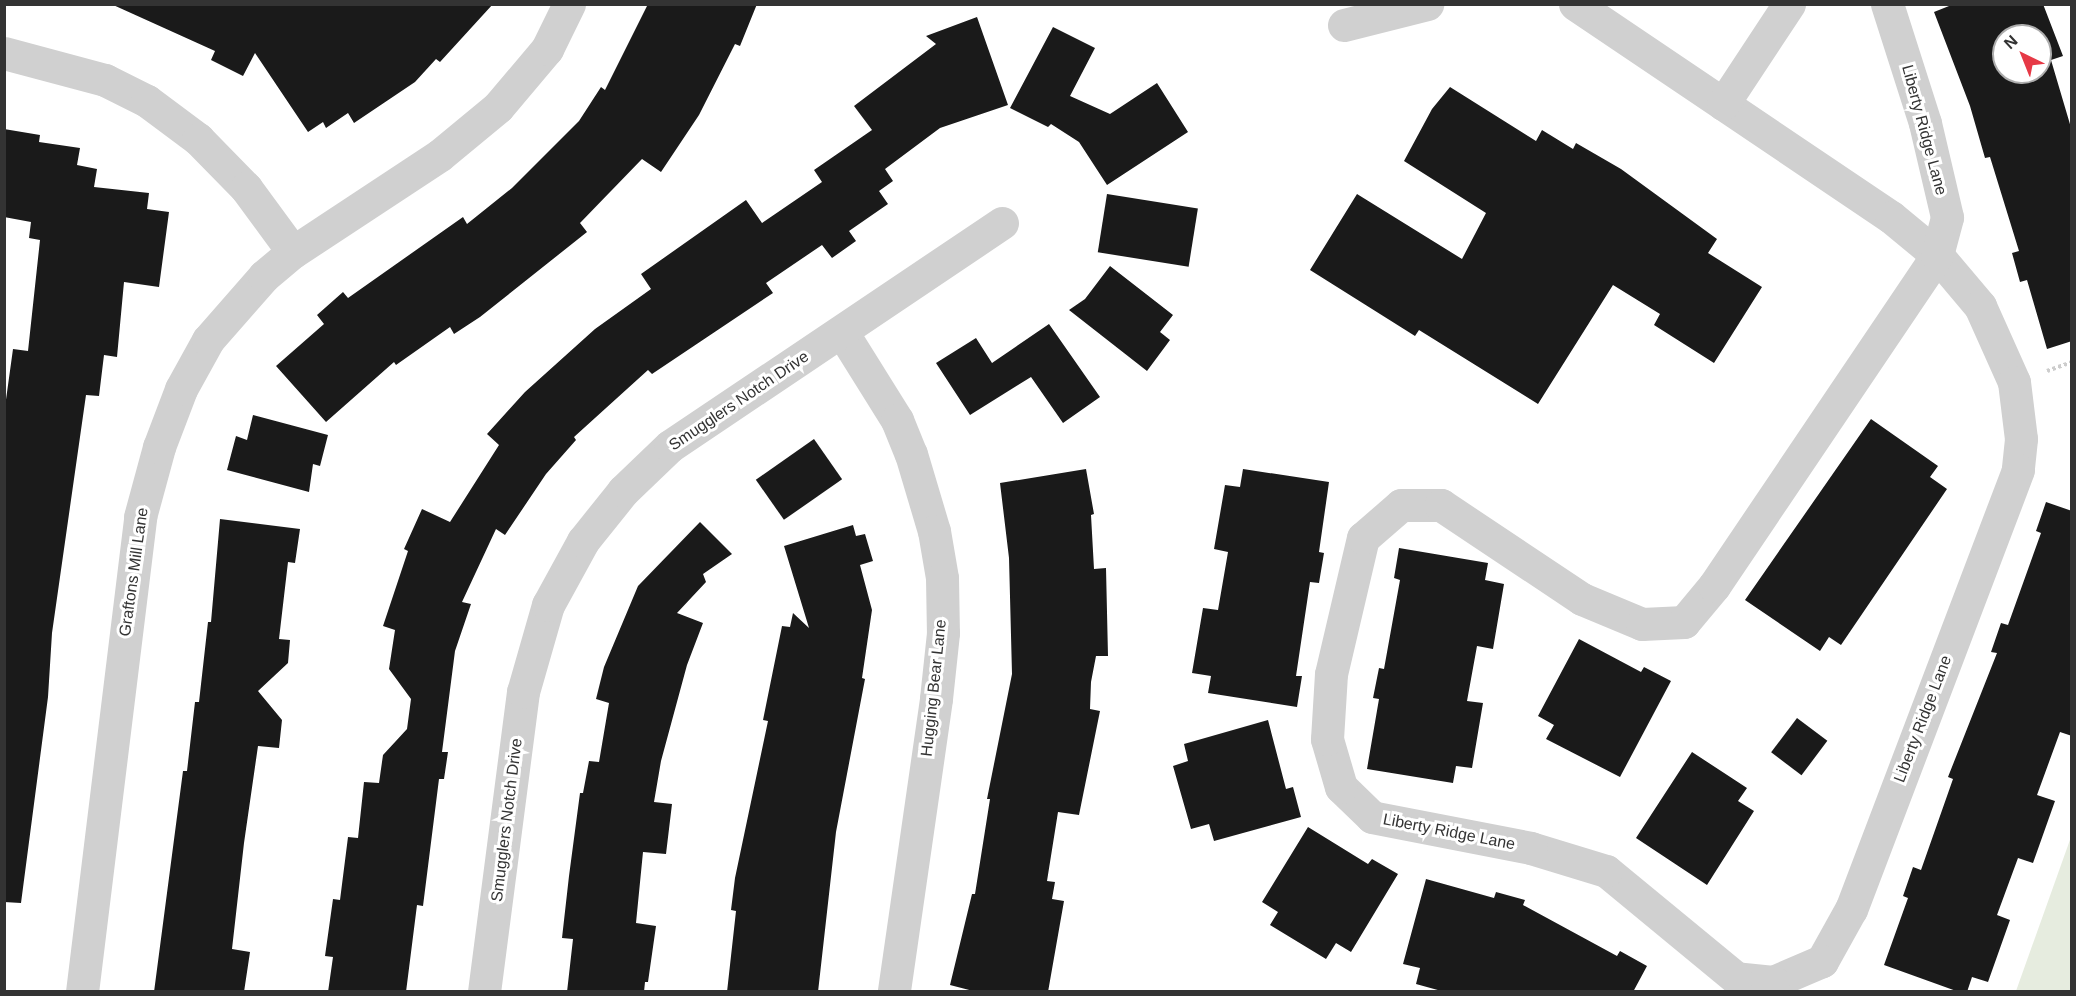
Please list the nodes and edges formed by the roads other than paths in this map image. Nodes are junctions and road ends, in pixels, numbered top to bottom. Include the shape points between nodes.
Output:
1 (569, 4) edge
2 (1426, 4) edge
3 (1575, 4) edge
4 (1789, 4) edge
5 (1887, 4) edge
6 (1344, 25) dead end
7 (4, 53) edge
8 (1723, 104) junction
9 (1002, 223) dead end
10 (293, 252) junction
11 (1937, 255) junction
12 (842, 332) junction
13 (82, 992) edge
14 (484, 992) edge
15 (894, 992) edge

1 - 10 street, Graftons Mill Lane via 547,49 498,107 440,155
2 - 6 street
3 - 8 street
4 - 8 street
5 - 11 street, Liberty Ridge Lane via 1924,123 1947,217
7 - 10 street via 105,80 147,101 198,139 246,188
8 - 11 street via 1891,217
9 - 12 street, Smugglers Notch Drive
10 - 13 street, Graftons Mill Lane via 239,300 208,340 181,389 159,447 140,517
11 - 11 street, Liberty Ridge Lane via 1714,586 1684,622 1642,624 1582,598 1441,506 1401,505 1363,538 1331,674 1327,739 1341,787 1372,817 1531,848 1606,871 1736,978 1773,982 1822,961 1851,909 2018,470 2021,439 2014,382 1980,306
12 - 14 street, Smugglers Notch Drive via 670,446 623,491 583,541 548,605 524,692
12 - 15 street, Hugging Bear Lane via 897,420 911,454 934,531 942,578 943,633 936,699

